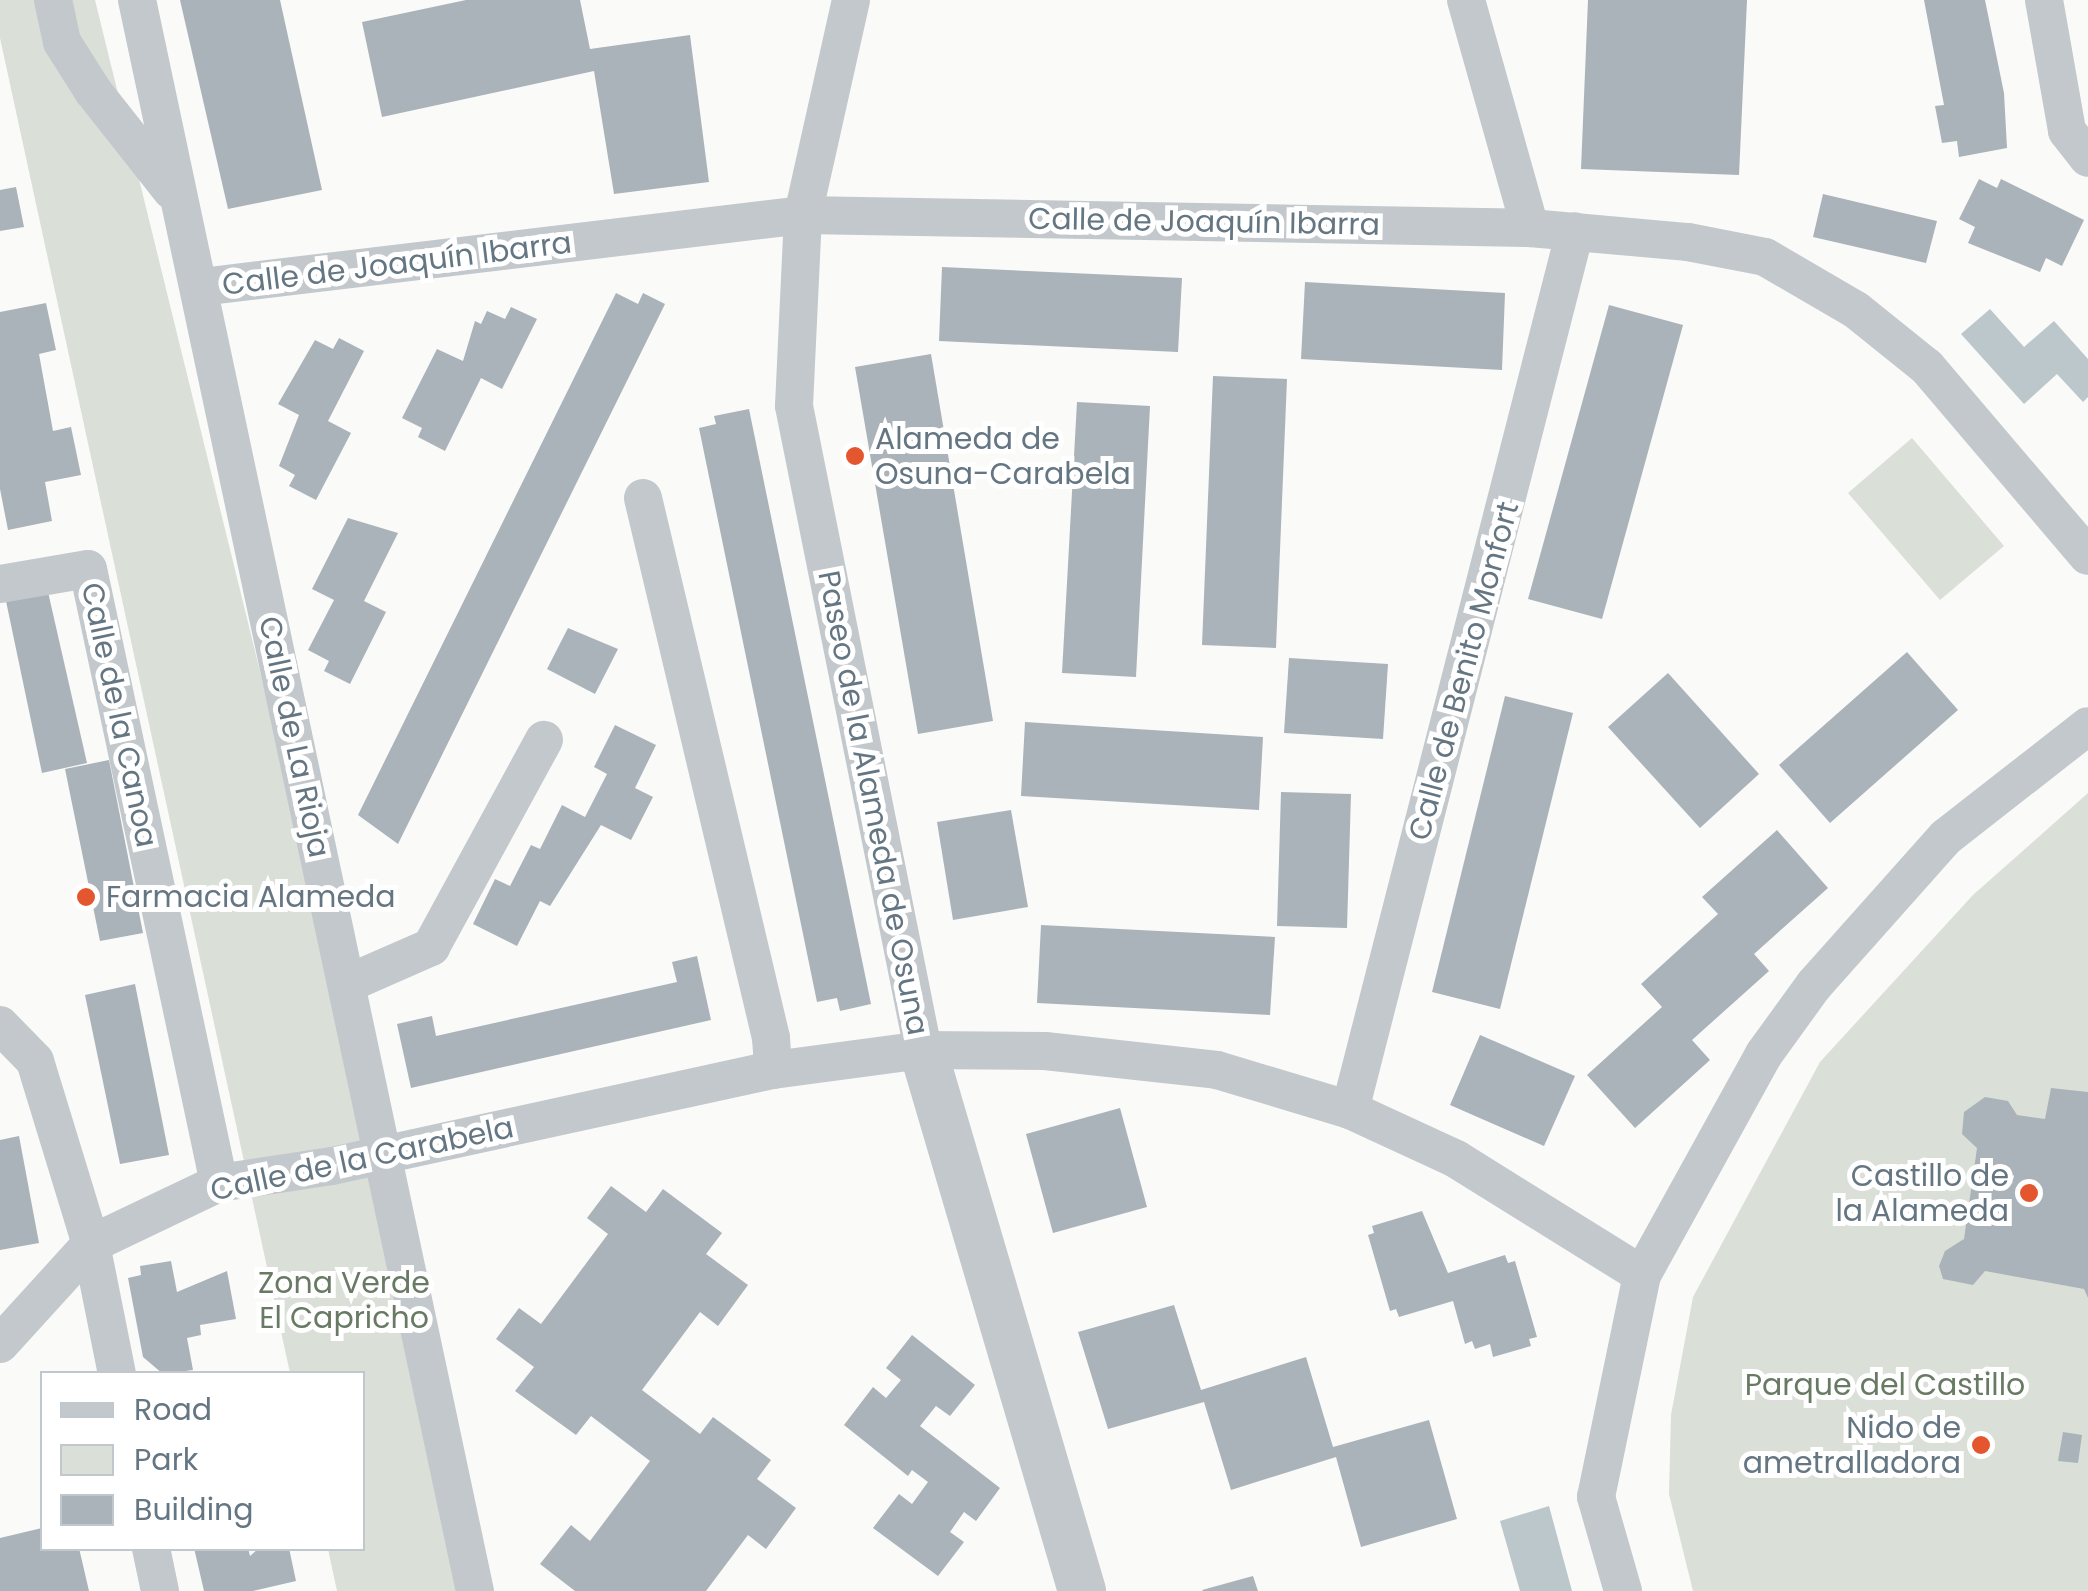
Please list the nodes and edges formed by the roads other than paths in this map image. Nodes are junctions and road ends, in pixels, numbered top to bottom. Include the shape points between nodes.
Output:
1 (53, 0) edge
2 (137, 0) edge
3 (850, 0) edge
4 (1466, 0) edge
5 (2044, 0) edge
6 (2088, 158) edge
7 (177, 197) junction
8 (803, 215) junction
9 (1530, 228) junction
10 (1575, 231) junction
11 (201, 287) junction
12 (643, 498) dead end
13 (2088, 556) edge
14 (0, 584) edge
15 (2088, 726) edge
16 (544, 740) dead end
17 (349, 983) junction
18 (0, 1025) edge
19 (923, 1050) junction
20 (773, 1070) junction
21 (1350, 1110) junction
22 (384, 1155) junction
23 (219, 1183) junction
24 (92, 1244) junction
25 (1642, 1275) junction
26 (0, 1344) edge
27 (116, 1371) edge
28 (152, 1551) edge
29 (160, 1591) edge
30 (476, 1591) edge
31 (1082, 1591) edge
32 (1623, 1591) edge

1 - 7 street via 62,42 93,92
2 - 7 street, Calle de La Rioja
3 - 8 street, Paseo de la Alameda de Osuna
4 - 9 street
5 - 6 street via 2067,131
7 - 11 street, Calle de La Rioja
8 - 9 street, Calle de Joaquín Ibarra
8 - 11 street, Calle de Joaquín Ibarra
8 - 19 street, Paseo de la Alameda de Osuna via 794,406
9 - 10 street, Calle de Joaquín Ibarra
10 - 13 street, Calle de Joaquín Ibarra via 1765,257 1856,310 1927,366
10 - 21 street, Calle de Benito Monfort
11 - 17 street, Calle de La Rioja
12 - 20 street
14 - 23 street, Calle de la Canoa via 88,569
15 - 25 street via 1946,837 1814,984 1764,1054
16 - 17 street via 431,948
17 - 22 street, Calle de La Rioja
18 - 24 street via 35,1061
19 - 20 street, Calle de la Carabela
19 - 21 street, Calle de la Carabela via 1046,1050 1218,1070
19 - 31 street, Paseo de la Alameda de Osuna
20 - 22 street, Calle de la Carabela
21 - 25 street, Calle de la Carabela via 1456,1159
22 - 23 street, Calle de la Carabela
22 - 30 street, Calle de La Rioja
23 - 24 street, Calle de la Carabela
24 - 26 street, Calle de la Carabela
24 - 27 street
25 - 32 street via 1596,1497
28 - 29 street

